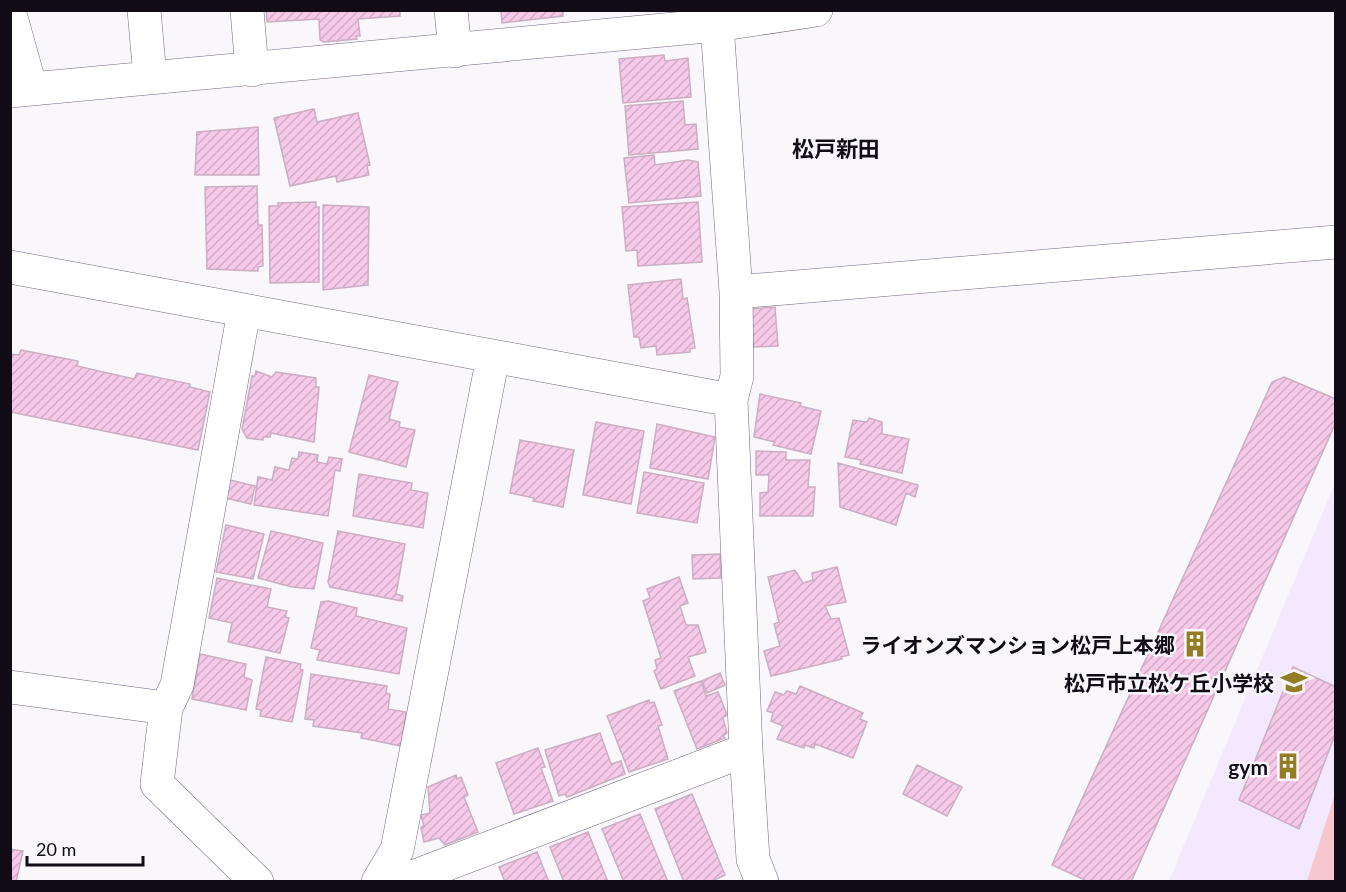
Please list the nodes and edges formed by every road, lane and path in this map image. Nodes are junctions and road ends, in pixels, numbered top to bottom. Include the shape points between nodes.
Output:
1 (144, 10) edge
2 (247, 10) edge
3 (451, 10) edge
4 (816, 10) edge
5 (10, 14) edge
6 (717, 26) junction
7 (455, 51) junction
8 (252, 70) junction
9 (150, 77) junction
10 (21, 90) edge
11 (1335, 242) edge
12 (10, 267) edge
13 (736, 292) junction
14 (244, 311) junction
15 (493, 357) junction
16 (731, 400) junction
17 (10, 687) edge
18 (166, 708) junction
19 (746, 750) junction
20 (257, 882) edge
21 (378, 882) edge
22 (400, 882) edge
23 (762, 882) edge

1 - 9 street
2 - 8 street
3 - 7 street
4 - 6 street
5 - 10 street
6 - 7 street
6 - 13 street
7 - 8 street
8 - 9 street
9 - 10 street
11 - 13 street
12 - 14 street
13 - 16 street via 737,376
14 - 15 street
14 - 18 street via 177,685
15 - 16 street
15 - 21 street via 397,850
16 - 19 street
17 - 18 street
18 - 20 street via 157,784
19 - 22 street
19 - 23 street via 753,859

